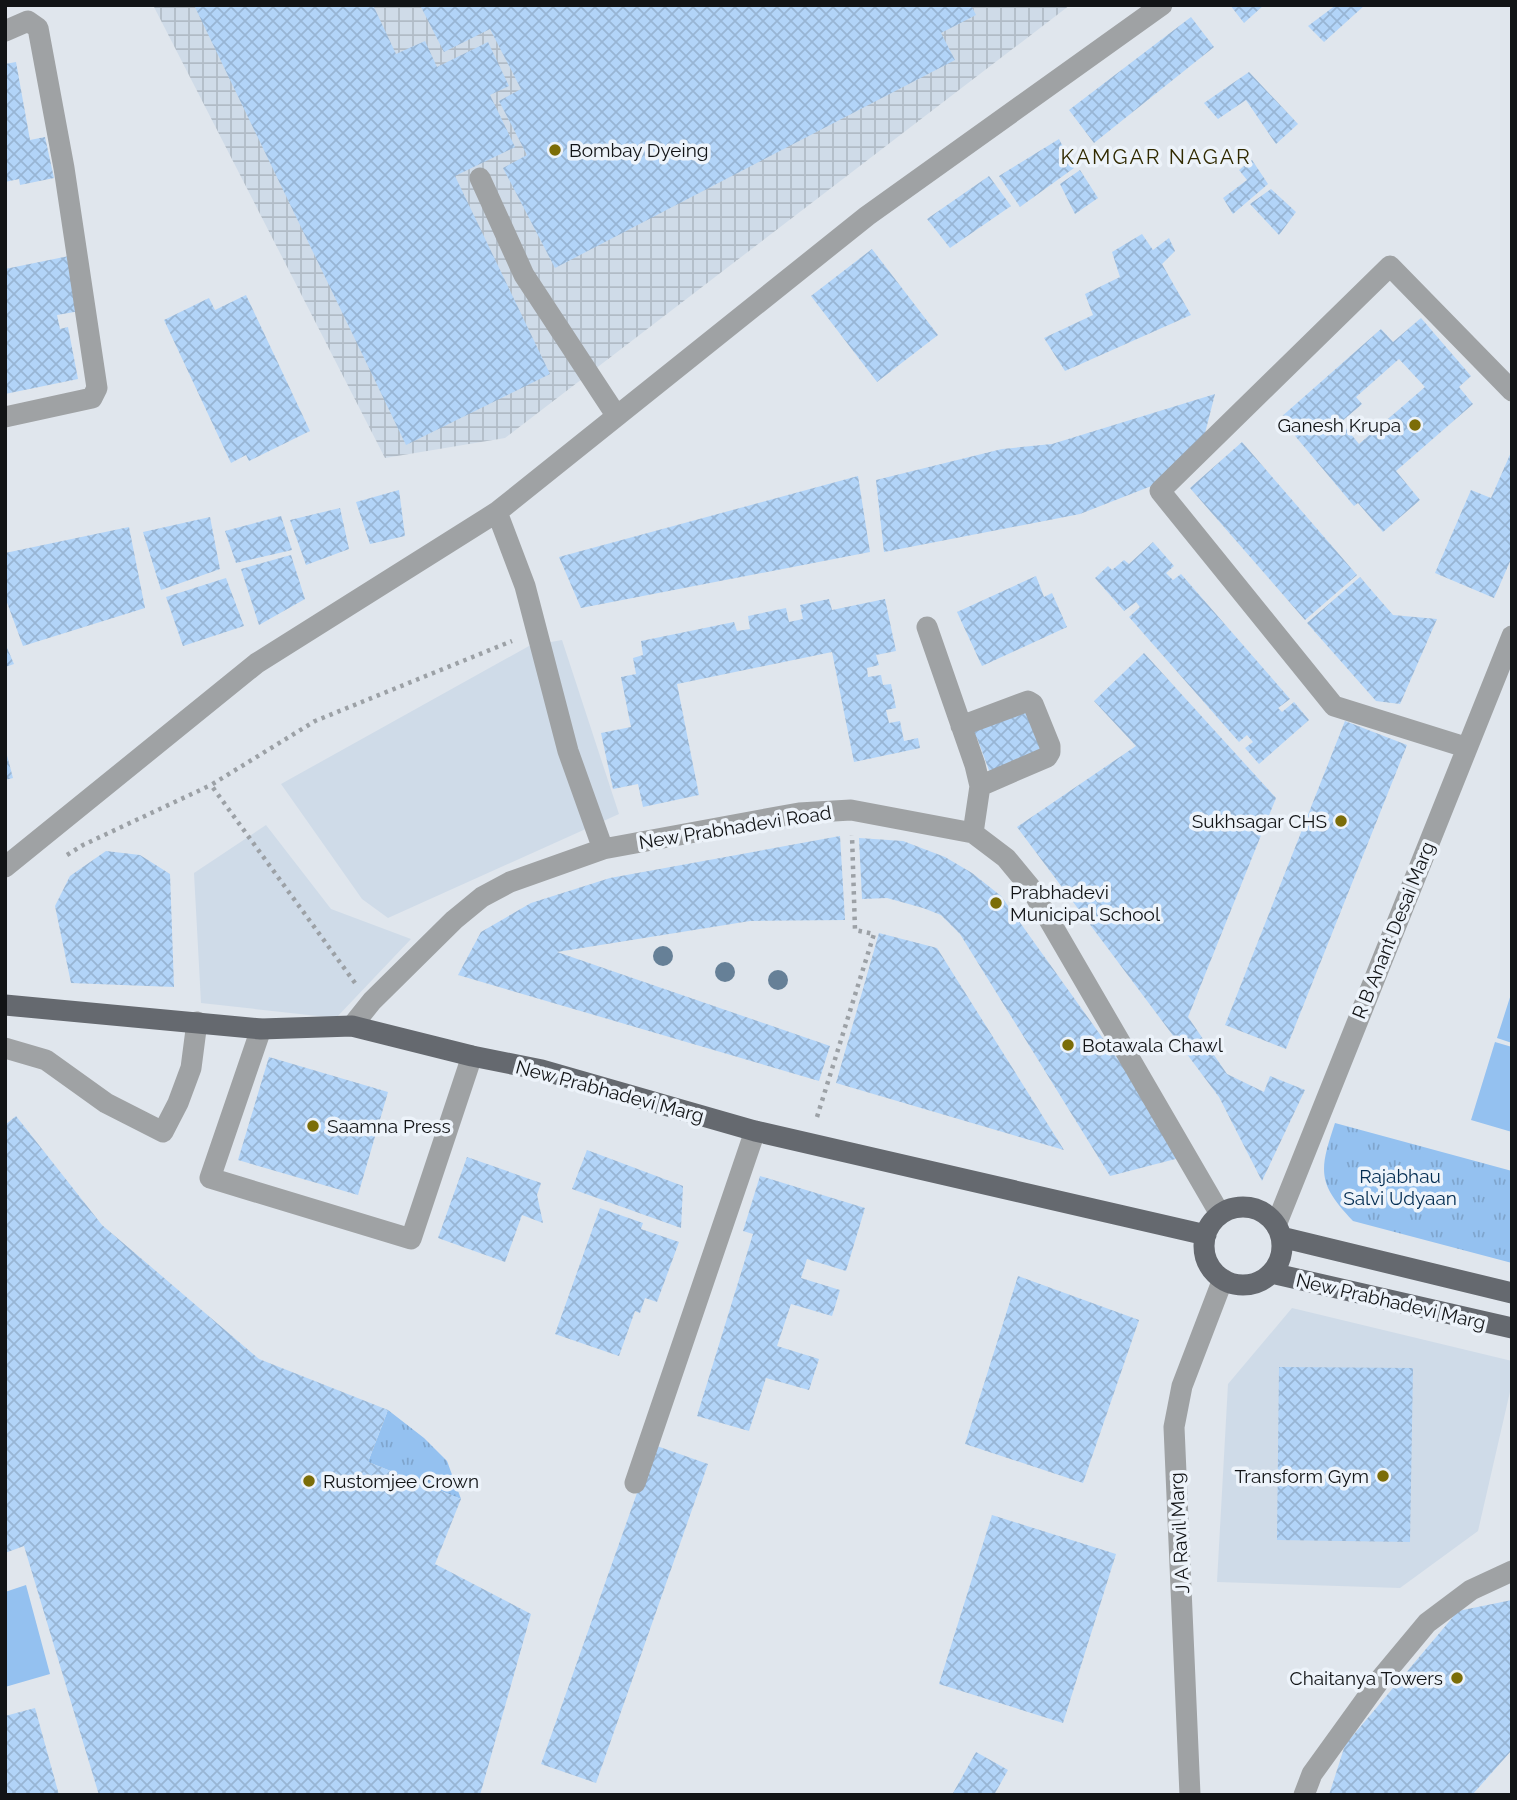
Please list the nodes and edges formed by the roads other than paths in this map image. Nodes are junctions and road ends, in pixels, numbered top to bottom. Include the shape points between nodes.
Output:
1 (1162, 5) edge
2 (5, 31) edge
3 (480, 178) dead end
4 (1512, 391) edge
5 (616, 415) junction
6 (5, 416) edge
7 (497, 512) junction
8 (926, 627) dead end
9 (1512, 636) edge
10 (961, 726) junction
11 (1465, 747) junction
12 (980, 786) junction
13 (973, 833) junction
14 (603, 849) junction
15 (5, 867) edge
16 (5, 1005) edge
17 (197, 1022) junction
18 (352, 1026) junction
19 (261, 1029) junction
20 (5, 1048) edge
21 (472, 1056) junction
22 (755, 1131) junction
23 (1220, 1214) junction
24 (1279, 1231) junction
25 (1206, 1235) junction
26 (1271, 1273) junction
27 (1223, 1279) junction
28 (1512, 1293) edge
29 (1512, 1328) edge
30 (635, 1483) dead end
31 (1512, 1572) edge
32 (1189, 1795) edge
33 (1304, 1795) edge

1 - 5 street via 867,216
2 - 6 street via 28,21 38,28 97,388 92,398
3 - 5 street via 524,275
4 - 11 street via 1390,266 1160,491 1334,706
5 - 7 street
7 - 14 street via 525,586 568,751
7 - 15 street via 257,663
8 - 10 street
9 - 11 street, R B Anant Desai Marg
10 - 12 street
10 - 12 street via 1028,701 1051,746 1047,757
11 - 24 street, R B Anant Desai Marg
12 - 13 street
13 - 14 street, New Prabhadevi Road via 851,810 799,813
13 - 23 street, New Prabhadevi Road via 1006,858 1030,887
14 - 18 street, New Prabhadevi Road via 510,882 482,897
16 - 17 main road, New Prabhadevi Marg
17 - 19 main road, New Prabhadevi Marg
17 - 20 street via 191,1068 163,1132 106,1102 46,1060
18 - 19 main road, New Prabhadevi Marg
18 - 21 main road, New Prabhadevi Marg
19 - 21 street via 210,1178 411,1239
21 - 22 main road, New Prabhadevi Marg via 542,1070
22 - 25 main road, New Prabhadevi Marg
22 - 30 street
23 - 24 main road, New Prabhadevi Marg via 1244,1207 1257,1209
23 - 25 main road
24 - 26 main road, New Prabhadevi Marg via 1278,1262
24 - 28 main road, New Prabhadevi Marg
25 - 27 main road via 1207,1261
26 - 27 main road, New Prabhadevi Marg via 1248,1284
26 - 29 main road, New Prabhadevi Marg
27 - 32 street, J A Ravil Marg via 1182,1386 1174,1427
31 - 33 street via 1471,1590 1427,1623 1312,1774

